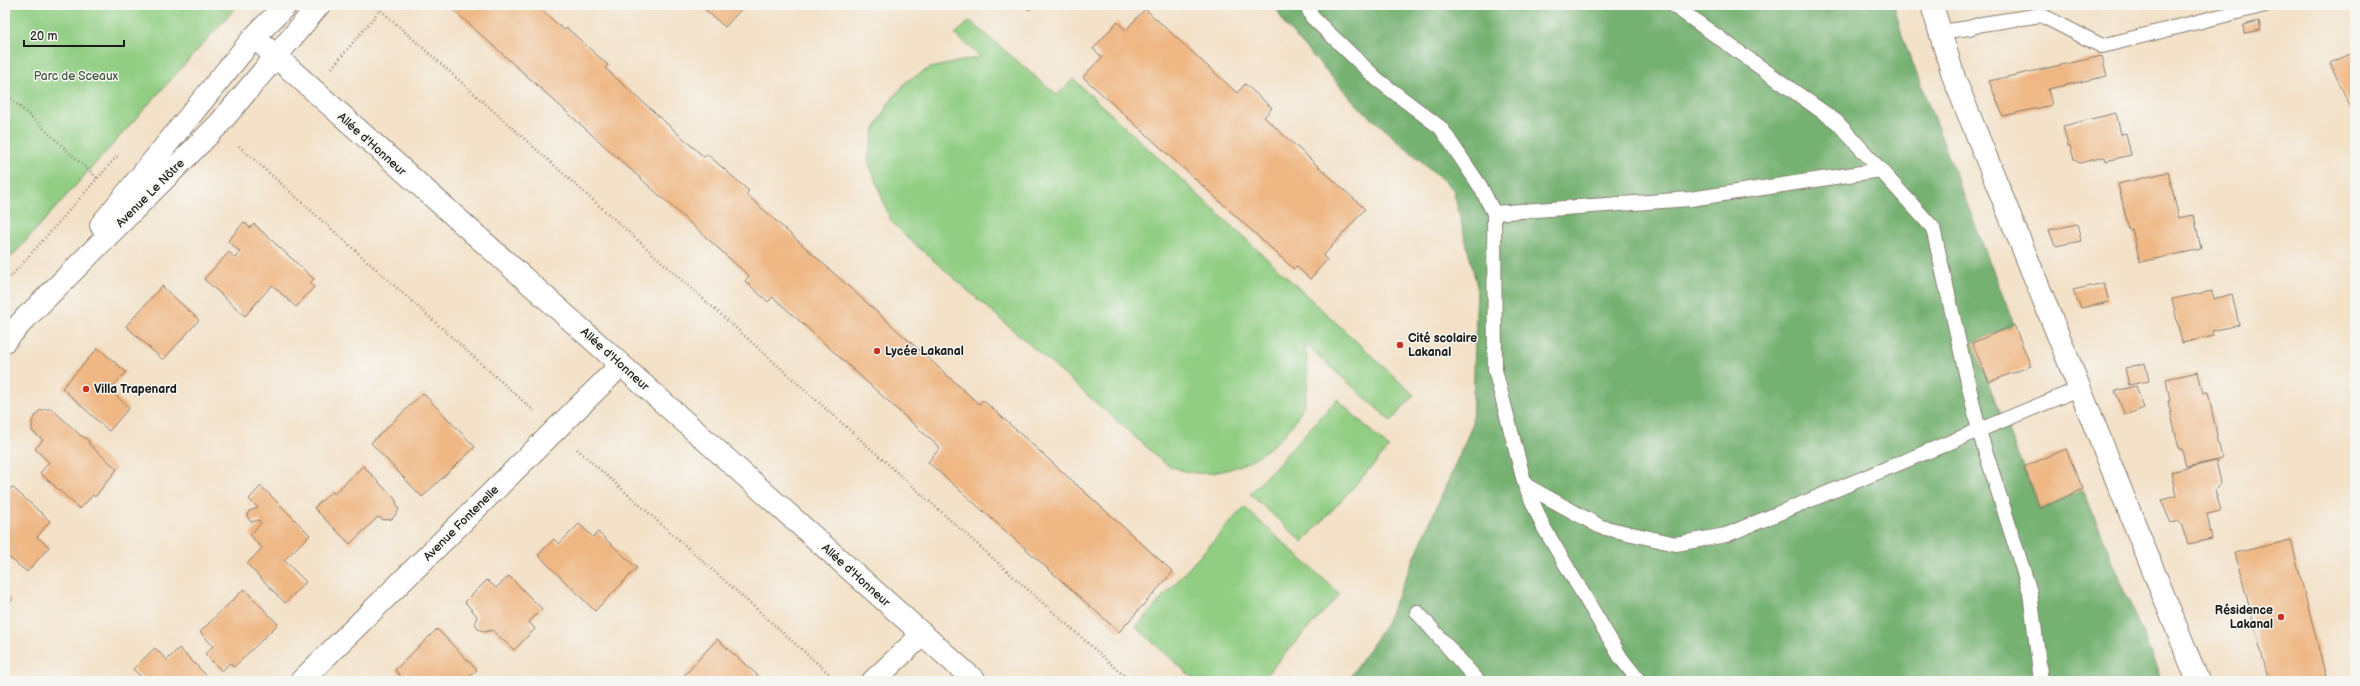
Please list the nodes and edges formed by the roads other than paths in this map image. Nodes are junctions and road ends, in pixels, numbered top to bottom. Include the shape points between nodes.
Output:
1 (286, 5) edge
2 (319, 5) edge
3 (1307, 5) edge
4 (1673, 5) edge
5 (1932, 5) edge
6 (2265, 5) edge
7 (1940, 32) junction
8 (254, 37) junction
9 (276, 56) junction
10 (1881, 170) junction
11 (1494, 213) junction
12 (12, 333) edge
13 (621, 365) junction
14 (2081, 388) junction
15 (1978, 431) junction
16 (1525, 485) junction
17 (1418, 612) dead end
18 (923, 634) junction
19 (301, 681) edge
20 (873, 681) edge
21 (975, 681) edge
22 (1478, 681) edge
23 (1639, 681) edge
24 (2041, 681) edge
25 (2198, 681) edge

1 - 8 main road, Avenue Le Nôtre
2 - 9 main road, Avenue Le Nôtre
3 - 11 lane via 1312,17 1378,80 1441,128 1480,186
4 - 10 lane via 1837,122
5 - 7 main road
6 - 7 lane via 2102,46 2041,14
7 - 14 main road via 1954,78
8 - 9 main road, Allée d'Honneur
8 - 12 main road, Avenue Le Nôtre
9 - 12 main road, Avenue Le Nôtre via 219,124
9 - 13 main road, Allée d'Honneur
10 - 11 lane via 1690,199
10 - 15 lane via 1933,228
11 - 16 lane via 1495,370
13 - 18 main road, Allée d'Honneur
13 - 19 main road, Avenue Fontenelle
14 - 15 lane
14 - 25 main road
15 - 16 lane via 1726,535 1676,544 1601,527
15 - 24 lane via 2030,592
16 - 23 lane via 1544,528 1621,658
17 - 22 lane
18 - 20 main road
18 - 21 main road, Allée d'Honneur

